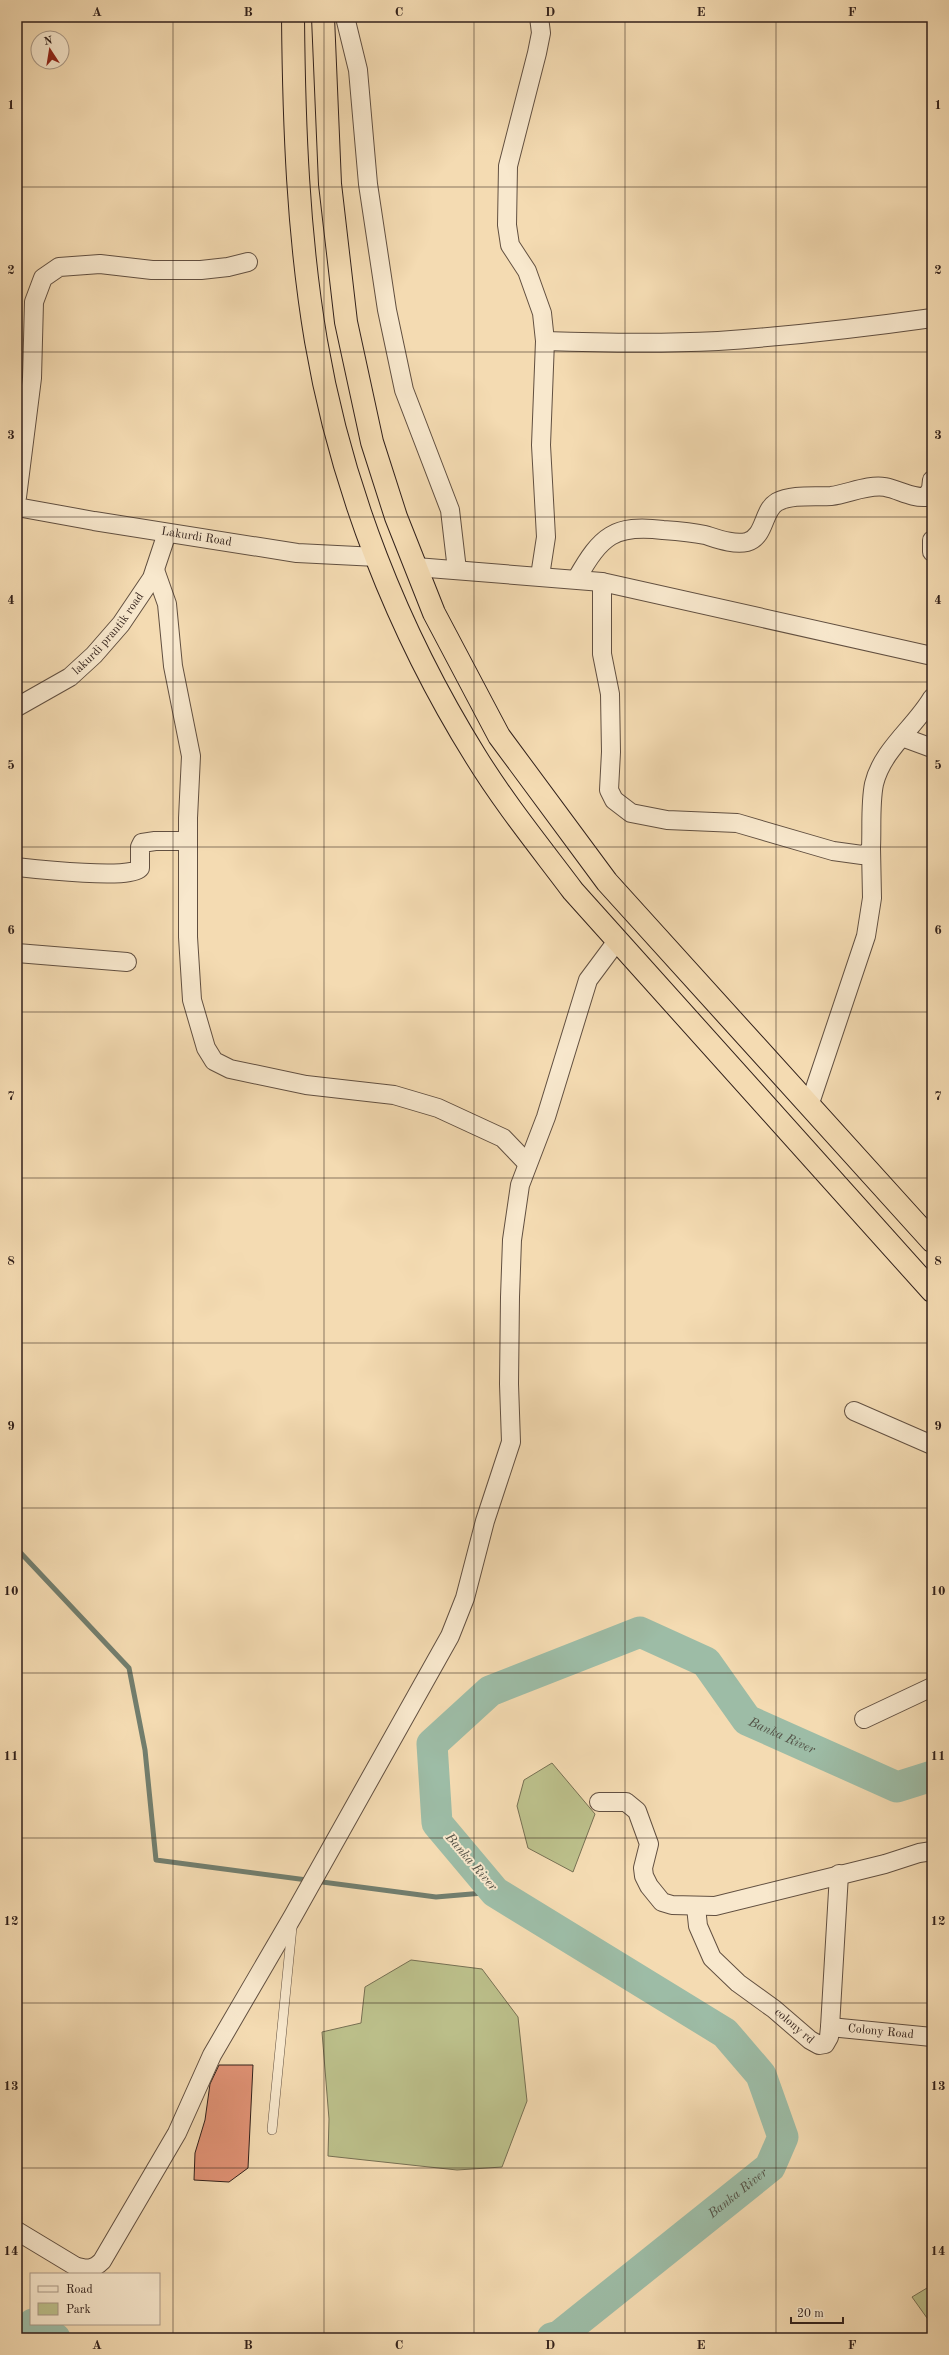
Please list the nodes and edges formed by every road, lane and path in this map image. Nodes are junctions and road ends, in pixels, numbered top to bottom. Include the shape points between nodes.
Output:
1 (293, 17) edge
2 (323, 17) edge
3 (345, 17) edge
4 (539, 17) edge
5 (248, 262) dead end
6 (932, 318) edge
7 (545, 341) junction
8 (932, 480) edge
9 (17, 497) edge
10 (929, 501) edge
11 (17, 507) edge
12 (167, 533) junction
13 (932, 540) edge
14 (932, 552) edge
15 (377, 557) junction
16 (416, 567) junction
17 (155, 570) junction
18 (457, 570) junction
19 (540, 576) junction
20 (577, 578) junction
21 (602, 582) junction
22 (932, 656) edge
23 (932, 698) edge
24 (17, 707) edge
25 (902, 737) junction
26 (932, 748) edge
27 (188, 840) junction
28 (871, 848) junction
29 (17, 867) edge
30 (617, 941) junction
31 (17, 953) edge
32 (127, 962) dead end
33 (809, 1106) junction
34 (527, 1163) junction
35 (932, 1241) edge
36 (932, 1291) edge
37 (854, 1412) dead end
38 (932, 1444) edge
39 (932, 1686) edge
40 (864, 1719) dead end
41 (599, 1802) dead end
42 (932, 1851) edge
43 (838, 1874) junction
44 (696, 1907) junction
45 (293, 1916) junction
46 (830, 2027) junction
47 (932, 2037) edge
48 (272, 2130) dead end
49 (17, 2231) edge

1 - 15 highway via 298,190 313,321 328,400 358,507
2 - 16 highway via 330,184 346,322 372,442 396,517
3 - 18 street via 358,70 368,184 387,310 404,390 450,510
4 - 7 street via 541,33 508,166 507,225 510,245 527,271 542,313
5 - 9 street via 201,270 152,270 100,264 60,267 43,278 34,302 32,378
6 - 7 street via 828,332 717,341
7 - 19 street via 541,445 546,537
8 - 10 street
10 - 20 street via 884,487 832,496 790,498 777,502 769,510 757,535 748,542 740,543 696,533 641,527 619,530 604,540 590,555
11 - 12 street, Lakurdi Road
12 - 15 street, Lakurdi Road via 297,553
12 - 17 street, lakurdi prantik road
13 - 14 street
15 - 30 highway via 405,625 431,678 476,758 525,829
16 - 18 street
16 - 33 highway via 434,613 499,736 607,882
17 - 24 street, lakurdi prantik road via 121,624 94,655 70,677
17 - 27 street via 167,604 173,666 191,756
18 - 19 street
19 - 20 street
20 - 21 street
21 - 22 street
21 - 28 street via 602,654 610,694 609,790 614,800 631,812 667,820 737,822 833,851 862,856
23 - 25 street
25 - 26 street
25 - 28 street via 886,757 874,784
27 - 29 street via 142,843 140,868 130,873
27 - 34 street via 188,937 192,1000 206,1048 214,1061 237,1071 306,1085 394,1095 438,1108 503,1138
28 - 33 street via 872,898 866,936
30 - 34 street via 588,980 546,1117
30 - 36 highway
31 - 32 street
33 - 35 highway
34 - 45 street via 520,1186 512,1240 509,1384 511,1442 486,1521 466,1598 437,1661
37 - 38 street
39 - 40 street
41 - 44 street via 626,1802 638,1811 649,1844 643,1868 649,1886 662,1902
42 - 43 street via 919,1852 885,1864
43 - 44 street via 715,1906
43 - 46 street, colony rd
44 - 46 street, colony rd via 698,1926 712,1958 738,1983 819,2045 827,2041
45 - 48 lane
45 - 49 street via 212,2055 177,2133 102,2261 95,2268 80,2267
46 - 47 street, Colony Road

